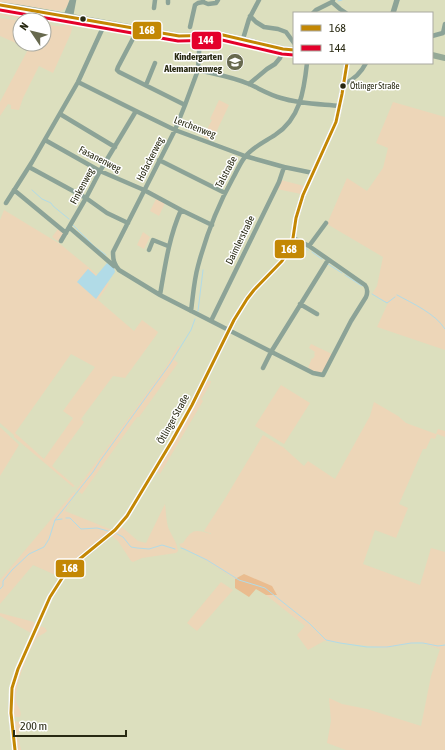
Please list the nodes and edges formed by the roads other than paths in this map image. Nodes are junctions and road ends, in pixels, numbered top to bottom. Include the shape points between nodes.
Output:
1 (73, 0) edge
2 (156, 0) edge
3 (218, 0) edge
4 (259, 0) edge
5 (397, 0) edge
6 (203, 1) edge
7 (333, 1) edge
8 (0, 5) edge
9 (154, 8) dead end
10 (314, 12) edge
11 (344, 12) edge
12 (393, 12) edge
13 (68, 16) junction
14 (250, 16) junction
15 (105, 23) junction
16 (445, 24) edge
17 (190, 27) dead end
18 (138, 29) junction
19 (200, 36) junction
20 (433, 36) edge
21 (243, 39) junction
22 (293, 42) edge
23 (283, 49) junction
24 (293, 50) edge
25 (433, 55) edge
26 (445, 58) edge
27 (155, 63) dead end
28 (307, 64) edge
29 (347, 64) edge
30 (366, 64) edge
31 (198, 70) junction
32 (78, 82) junction
33 (249, 84) junction
34 (344, 84) junction
35 (146, 86) junction
36 (299, 102) junction
37 (185, 105) junction
38 (340, 106) junction
39 (136, 111) junction
40 (60, 114) junction
41 (175, 130) junction
42 (45, 140) junction
43 (115, 147) junction
44 (245, 156) junction
45 (159, 160) junction
46 (29, 167) junction
47 (284, 167) junction
48 (100, 171) junction
49 (313, 173) junction
50 (14, 190) junction
51 (144, 190) junction
52 (225, 193) junction
53 (86, 198) junction
54 (6, 203) dead end
55 (100, 208) junction
56 (181, 210) junction
57 (97, 213) dead end
58 (128, 223) junction
59 (326, 223) dead end
60 (212, 225) junction
61 (70, 228) junction
62 (66, 233) junction
63 (293, 238) junction
64 (61, 241) dead end
65 (168, 246) junction
66 (309, 246) junction
67 (149, 250) dead end
68 (328, 260) junction
69 (119, 270) junction
70 (160, 295) junction
71 (300, 304) junction
72 (191, 311) junction
73 (317, 314) dead end
74 (212, 321) junction
75 (229, 330) junction
76 (271, 352) junction
77 (263, 368) dead end
78 (15, 750) edge

1 - 13 street
2 - 9 street
3 - 6 street via 216,3 208,4
4 - 14 street
5 - 12 street
6 - 17 street via 195,5
7 - 10 street
7 - 11 street
8 - 13 main road
13 - 15 main road
14 - 21 street
14 - 22 street via 264,27 286,32
15 - 18 main road
15 - 32 street
16 - 20 street via 443,33
18 - 19 main road via 179,36
18 - 35 street via 117,70
19 - 21 main road via 223,35
19 - 31 street, Hofackerweg
21 - 23 main road
23 - 24 main road
23 - 33 street via 275,64
25 - 26 main road
27 - 35 street
28 - 36 street, Talstraße
29 - 34 street, Ötlinger Straße
30 - 34 street via 357,77
31 - 33 street
31 - 37 street, Hofackerweg
32 - 39 street, Lerchenweg
32 - 40 street
33 - 36 street via 268,94
34 - 38 street, Ötlinger Straße
35 - 37 street
36 - 38 street
36 - 44 street, Talstraße via 293,118 285,128
37 - 41 street, Hofackerweg
38 - 49 street, Ötlinger Straße via 336,122
39 - 41 street, Lerchenweg
39 - 43 street, Finkenweg
40 - 42 street
40 - 43 street
41 - 44 street, Lerchenweg
41 - 45 street, Hofackerweg
42 - 46 street
42 - 48 street, Fasanenweg
43 - 48 street, Finkenweg
44 - 47 street, Lerchenweg
44 - 52 street, Talstraße
45 - 51 street, Hofackerweg
45 - 52 street
46 - 50 street
46 - 53 street
47 - 49 street, Lerchenweg
47 - 74 street, Daimlerstraße
48 - 51 street, Fasanenweg
48 - 53 street, Finkenweg
49 - 63 street, Ötlinger Straße via 299,206
50 - 54 street
50 - 62 street
51 - 56 street, Fasanenweg
51 - 58 street, Hofackerweg
52 - 60 street, Talstraße
53 - 55 street
53 - 61 street, Finkenweg
55 - 57 street
55 - 58 street
56 - 60 street, Fasanenweg
56 - 65 street
58 - 69 street, Hofackerweg via 113,252 114,264
59 - 66 street
60 - 72 street, Talstraße via 198,266
61 - 62 street, Finkenweg
61 - 69 street
62 - 64 street, Finkenweg
63 - 66 street
63 - 75 street, Ötlinger Straße via 282,261 247,299
65 - 67 street via 153,240
65 - 70 street
66 - 68 street
68 - 71 street
68 - 76 street via 365,285 368,292 323,375 313,373
69 - 70 street
70 - 72 street
71 - 73 street
71 - 76 street
72 - 74 street
74 - 75 street
75 - 76 street
75 - 78 street, Ötlinger Straße via 192,405 127,516 111,534 66,572 50,597 12,688 11,713
76 - 77 street

